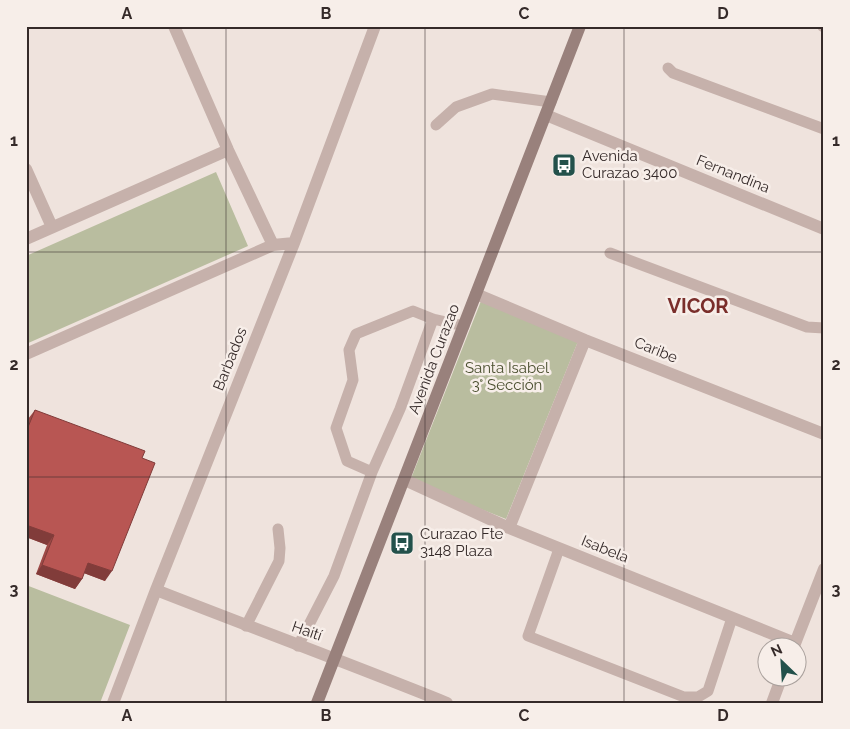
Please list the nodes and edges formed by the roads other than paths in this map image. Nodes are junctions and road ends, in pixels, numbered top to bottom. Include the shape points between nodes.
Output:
1 (174, 26) edge
2 (375, 26) edge
3 (580, 26) edge
4 (668, 68) dead end
5 (551, 102) junction
6 (546, 115) junction
7 (436, 125) dead end
8 (824, 129) edge
9 (228, 150) junction
10 (26, 169) edge
11 (52, 228) junction
12 (824, 229) edge
13 (26, 239) edge
14 (294, 243) junction
15 (273, 245) junction
16 (610, 253) dead end
17 (476, 294) junction
18 (433, 319) junction
19 (464, 326) junction
20 (824, 328) edge
21 (585, 340) junction
22 (26, 354) edge
23 (824, 434) edge
24 (372, 472) junction
25 (405, 480) junction
26 (509, 528) junction
27 (278, 529) dead end
28 (560, 549) junction
29 (824, 569) edge
30 (156, 590) junction
31 (732, 618) junction
32 (246, 626) junction
33 (774, 636) edge
34 (798, 636) edge
35 (298, 646) junction
36 (334, 658) junction
37 (778, 686) edge
38 (113, 703) edge
39 (317, 703) edge
40 (447, 703) edge
41 (772, 703) edge

1 - 9 street
2 - 14 street, Barbados
3 - 5 street, Avenida Curazao
4 - 8 lane via 672,73
5 - 6 street, Avenida Curazao
5 - 7 lane via 492,94 456,107
6 - 12 street, Fernandina
6 - 17 street, Avenida Curazao
9 - 11 street
9 - 15 street
10 - 11 street
11 - 13 street
14 - 15 street
14 - 30 street, Barbados
15 - 22 street
16 - 20 lane via 807,327
17 - 19 street, Avenida Curazao
17 - 21 street, Caribe
18 - 19 lane
18 - 24 lane via 400,409
18 - 24 lane via 413,311 356,334 349,350 353,380 336,428 347,461
19 - 25 street, Avenida Curazao
21 - 23 street, Caribe
21 - 26 street
24 - 35 lane via 334,576
25 - 26 street, Isabela
25 - 36 street, Avenida Curazao
26 - 28 street, Isabela
27 - 32 lane via 279,560
28 - 31 street, Isabela
28 - 31 lane via 528,636 684,697 698,698 708,691
29 - 34 street
30 - 32 street, Haití
30 - 38 street, Barbados
31 - 33 street, Isabela
32 - 35 street, Haití
35 - 36 street, Haití
36 - 39 street, Avenida Curazao
36 - 40 street, Haití
37 - 41 street

